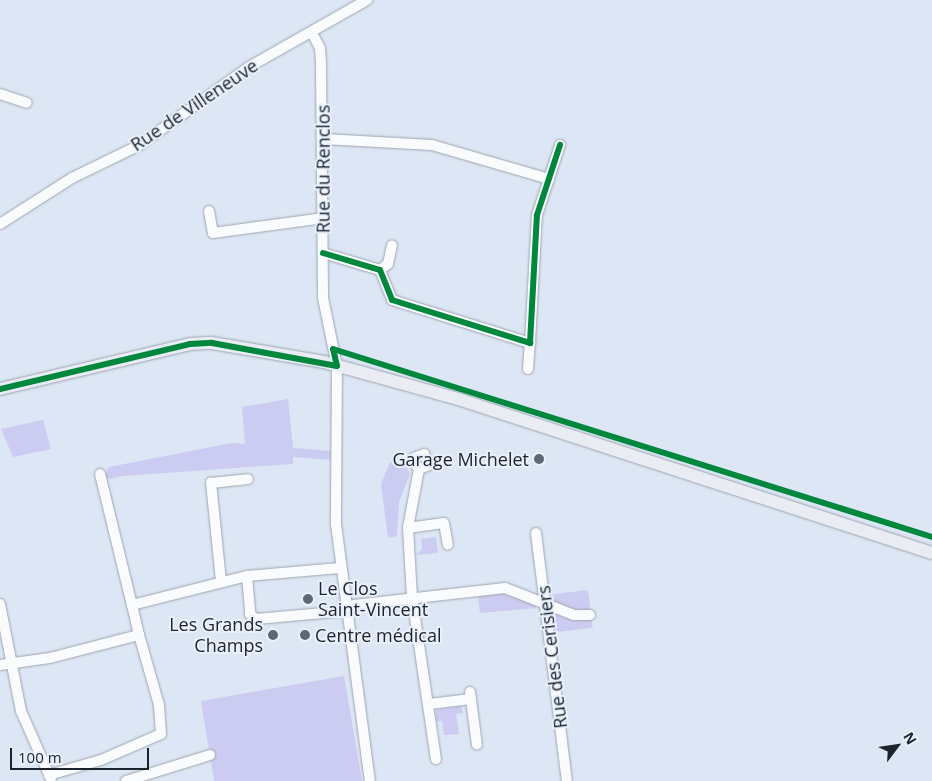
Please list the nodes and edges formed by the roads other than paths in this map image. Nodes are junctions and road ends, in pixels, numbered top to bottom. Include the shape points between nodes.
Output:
1 (367, 0) edge
2 (312, 32) junction
3 (0, 94) edge
4 (27, 104) dead end
5 (324, 139) junction
6 (560, 145) dead end
7 (548, 179) junction
8 (209, 211) dead end
9 (324, 218) junction
10 (0, 224) edge
11 (392, 246) dead end
12 (323, 253) junction
13 (380, 270) junction
14 (530, 343) junction
15 (337, 366) junction
16 (528, 369) dead end
17 (0, 389) edge
18 (419, 469) dead end
19 (100, 474) dead end
20 (248, 479) dead end
21 (408, 528) junction
22 (536, 533) dead end
23 (448, 545) dead end
24 (932, 552) edge
25 (340, 568) junction
26 (247, 576) junction
27 (221, 581) junction
28 (412, 597) junction
29 (0, 604) edge
30 (542, 604) junction
31 (132, 605) junction
32 (345, 608) junction
33 (590, 615) dead end
34 (139, 635) junction
35 (5, 665) edge
36 (429, 704) junction
37 (477, 745) dead end
38 (210, 755) dead end
39 (436, 758) dead end
40 (50, 778) edge
41 (126, 781) edge
42 (370, 781) edge
43 (567, 781) edge

1 - 2 street, Rue de Villeneuve
2 - 5 street, Rue du Renclos via 320,48
2 - 10 street, Rue de Villeneuve via 250,67 138,146 72,178
3 - 4 street
5 - 7 street via 432,145
5 - 9 street, Rue du Renclos
6 - 7 street
7 - 14 street via 537,215
8 - 9 street via 213,233
9 - 12 street, Rue du Renclos
11 - 13 street via 388,264
12 - 13 street
12 - 15 street, Rue du Renclos via 324,298
13 - 14 street via 392,300
14 - 16 street
15 - 17 main road via 212,343 190,344
15 - 24 main road via 458,399
15 - 25 street, Rue du Renclos via 336,524
18 - 21 street
19 - 31 street
20 - 27 street via 211,483
21 - 23 street via 444,523
21 - 28 street
22 - 30 street, Rue des Cerisiers via 544,585
25 - 26 street
25 - 32 street, Rue du Renclos
26 - 27 street
26 - 32 street via 250,614 256,619
27 - 31 street
28 - 30 street via 428,598 505,588
28 - 32 street
28 - 36 street
29 - 35 street
30 - 33 street via 576,616
30 - 43 street, Rue des Cerisiers
31 - 34 street
32 - 42 street, Rue du Renclos
34 - 35 street via 50,658
34 - 40 street via 158,705 161,734
35 - 40 street
36 - 37 street via 470,695
36 - 39 street
38 - 41 street

